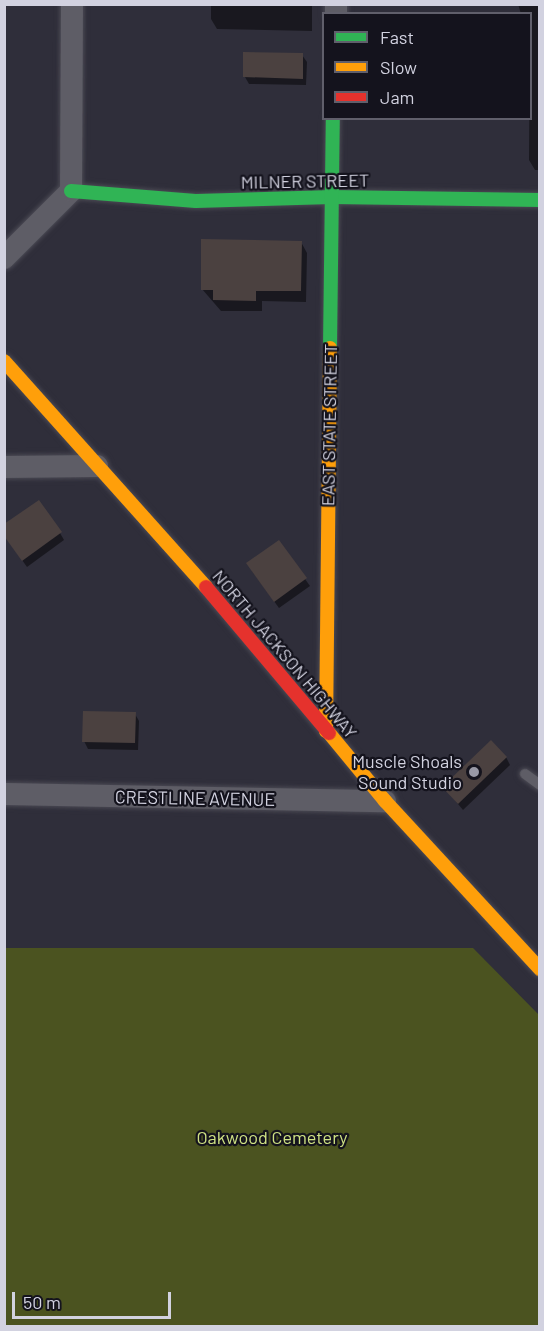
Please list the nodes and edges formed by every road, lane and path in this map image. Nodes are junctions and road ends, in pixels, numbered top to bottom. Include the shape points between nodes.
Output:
1 (72, 4) edge
2 (333, 120) edge
3 (71, 191) junction
4 (332, 197) junction
5 (540, 200) edge
6 (4, 258) edge
7 (4, 361) edge
8 (97, 466) junction
9 (4, 467) edge
10 (326, 731) junction
11 (525, 774) dead end
12 (540, 785) edge
13 (4, 794) edge
14 (386, 801) junction
15 (540, 969) edge

1 - 3 street
2 - 4 street, EAST STATE STREET
3 - 4 street, MILNER STREET via 196,201
3 - 6 street
4 - 5 street, MILNER STREET
4 - 10 street, EAST STATE STREET
7 - 8 street, NORTH JACKSON HIGHWAY
8 - 9 street
8 - 10 street, NORTH JACKSON HIGHWAY via 238,623
10 - 14 street, NORTH JACKSON HIGHWAY
11 - 12 lane
13 - 14 street, CRESTLINE AVENUE
14 - 15 street, NORTH JACKSON HIGHWAY

